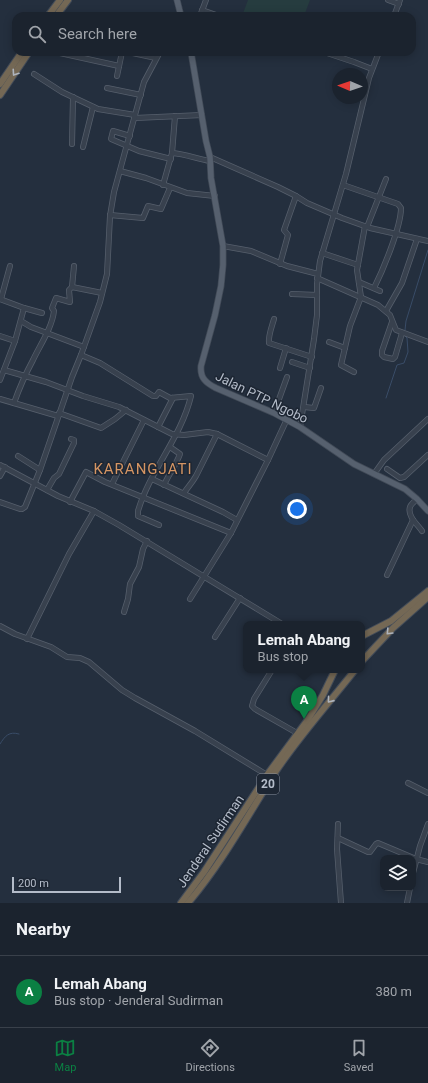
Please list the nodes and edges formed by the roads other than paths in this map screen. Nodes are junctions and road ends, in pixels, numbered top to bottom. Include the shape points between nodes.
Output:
1 (60, 0) edge
2 (68, 0) edge
3 (176, 0) edge
4 (206, 0) edge
5 (388, 0) edge
6 (400, 2) edge
7 (202, 10) joint
8 (51, 12) edge
9 (59, 12) edge
10 (180, 12) edge
11 (208, 12) edge
12 (396, 12) edge
13 (19, 56) edge
14 (26, 56) edge
15 (74, 56) edge
16 (121, 56) edge
17 (147, 56) edge
18 (192, 56) edge
19 (336, 56) edge
20 (377, 56) edge
21 (156, 58) joint
22 (119, 66) junction
23 (372, 69) junction
24 (34, 74) dead end
25 (117, 76) dead end
26 (0, 84) edge
27 (107, 88) dead end
28 (0, 95) edge
29 (141, 95) junction
30 (73, 97) junction
31 (93, 107) junction
32 (202, 115) junction
33 (135, 116) junction
34 (175, 116) junction
35 (130, 136) junction
36 (72, 144) dead end
37 (83, 146) dead end
38 (127, 146) junction
39 (172, 153) junction
40 (171, 159) junction
41 (210, 159) junction
42 (120, 171) junction
43 (386, 179) dead end
44 (163, 185) junction
45 (343, 185) junction
46 (170, 188) junction
47 (215, 196) junction
48 (296, 196) junction
49 (379, 198) junction
50 (110, 215) junction
51 (335, 215) junction
52 (366, 226) junction
53 (395, 232) junction
54 (417, 239) junction
55 (428, 240) edge
56 (223, 246) junction
57 (322, 253) junction
58 (280, 264) junction
59 (358, 265) junction
60 (10, 266) dead end
61 (74, 266) dead end
62 (318, 276) junction
63 (359, 282) junction
64 (72, 287) junction
65 (374, 288) junction
66 (380, 291) dead end
67 (102, 293) junction
68 (292, 294) dead end
69 (317, 295) junction
70 (361, 297) junction
71 (0, 299) edge
72 (24, 308) junction
73 (386, 310) junction
74 (42, 314) dead end
75 (274, 319) dead end
76 (21, 321) junction
77 (392, 322) junction
78 (47, 332) junction
79 (403, 333) junction
80 (0, 336) edge
81 (15, 341) junction
82 (329, 342) dead end
83 (428, 342) edge
84 (84, 347) junction
85 (286, 348) junction
86 (345, 348) junction
87 (81, 355) junction
88 (312, 357) junction
89 (292, 362) dead end
90 (280, 368) dead end
91 (310, 368) junction
92 (4, 370) junction
93 (354, 372) dead end
94 (26, 376) junction
95 (1, 377) edge
96 (286, 377) dead end
97 (321, 388) dead end
98 (67, 391) junction
99 (173, 398) junction
100 (0, 399) edge
101 (14, 403) junction
102 (119, 407) junction
103 (304, 407) junction
104 (126, 410) junction
105 (274, 413) junction
106 (59, 414) junction
107 (115, 419) junction
108 (287, 419) junction
109 (428, 419) edge
110 (144, 420) junction
111 (158, 426) junction
112 (300, 427) junction
113 (217, 434) junction
114 (177, 435) junction
115 (71, 439) dead end
116 (170, 447) junction
117 (428, 455) edge
118 (18, 456) dead end
119 (268, 460) junction
120 (2, 466) edge
121 (386, 469) dead end
122 (40, 470) junction
123 (374, 474) junction
124 (0, 476) edge
125 (152, 479) junction
126 (35, 483) junction
127 (112, 484) junction
128 (164, 485) junction
129 (47, 490) junction
130 (184, 493) junction
131 (144, 497) junction
132 (417, 499) junction
133 (0, 502) edge
134 (70, 502) junction
135 (94, 511) junction
136 (428, 511) edge
137 (237, 520) junction
138 (413, 520) junction
139 (159, 525) dead end
140 (422, 531) dead end
141 (231, 533) junction
142 (147, 541) junction
143 (387, 575) dead end
144 (205, 576) junction
145 (428, 591) edge
146 (428, 597) edge
147 (240, 598) junction
148 (190, 599) dead end
149 (124, 612) dead end
150 (277, 621) edge
151 (0, 626) edge
152 (365, 634) edge
153 (215, 637) dead end
154 (27, 639) junction
155 (365, 656) edge
156 (270, 673) edge
157 (334, 673) edge
158 (352, 673) edge
159 (298, 733) junction
160 (268, 775) junction
161 (408, 783) dead end
162 (428, 793) edge
163 (338, 824) dead end
164 (428, 824) edge
165 (338, 838) junction
166 (406, 855) edge
167 (416, 859) joint
168 (428, 862) edge
169 (409, 891) edge
170 (189, 902) edge
171 (181, 903) edge
172 (341, 903) edge
173 (407, 903) edge

1 - 8 highway
2 - 9 highway
3 - 10 main road
4 - 7 street
5 - 6 street
6 - 12 street
7 - 11 street
13 - 26 highway
14 -> 28 highway
15 - 22 street
16 - 22 street
17 - 21 street
18 - 32 main road, Jalan PTP Ngobo
19 - 23 street
20 - 23 street
21 - 29 street
22 - 25 street
23 - 45 street
24 - 30 street via 52,87
27 - 29 street
29 - 33 street
30 - 31 street
30 - 36 street
31 - 33 street
31 - 37 street
32 - 34 street
32 - 41 main road, Jalan PTP Ngobo
33 - 34 street
33 - 35 street
34 - 39 street
35 - 38 street
35 - 38 street via 113,131 111,139
38 - 40 street
38 - 42 street
39 - 40 street
39 - 41 street
40 - 44 street
41 - 47 main road, Jalan PTP Ngobo
41 - 48 street
42 - 44 street
42 - 50 street
43 - 49 street
44 - 46 street
45 - 49 street
45 - 51 street
46 - 47 street
46 - 50 street via 161,209 148,206 143,218
47 - 56 main road, Jalan PTP Ngobo
48 - 51 street
48 - 58 street via 284,230 288,235
49 - 52 street
49 - 53 street via 401,206
50 - 67 street via 108,267
51 - 52 street
51 - 57 street
52 - 53 street
52 - 59 street
53 - 54 street
53 - 65 street
54 - 55 street
54 - 73 street via 402,283
56 - 58 street via 251,251
56 - 105 main road, Jalan PTP Ngobo via 221,286 201,369 202,375 206,382 216,388
57 - 59 street
57 - 62 street
58 - 62 street
59 - 63 street
60 - 71 street
61 - 64 street
62 - 69 street
62 - 70 street
63 - 65 street
63 - 70 street
64 - 67 street
64 - 78 street via 69,290 70,302 56,298
65 - 66 street
67 - 84 street
68 - 69 street
69 - 88 street
70 - 73 street
70 - 86 street
71 - 72 street
72 - 74 street
72 - 76 street
73 - 77 street
75 - 85 street via 268,341
76 - 78 street
76 - 81 street
77 - 79 street via 396,330
77 - 79 street via 382,351 384,357 396,357
78 - 84 street
78 - 94 street
79 - 83 street
80 - 81 street
81 - 92 street
82 - 86 street
84 - 87 street
85 - 88 street
85 - 90 street
86 - 93 street via 341,365
87 - 98 street
87 - 99 street via 100,363 153,396 159,392
88 - 91 street
89 - 91 street
91 - 103 street
92 - 94 street
92 - 95 street
94 - 98 street
94 - 101 street
96 - 105 street
97 - 103 street via 314,408
98 - 102 street
98 - 106 street
99 - 111 street
99 - 114 street via 191,396
100 - 101 street
101 - 106 street
102 - 104 street
102 - 107 street
103 - 112 street
104 - 107 street
104 - 110 street
105 - 108 main road, Jalan PTP Ngobo
106 - 107 street via 101,428
106 - 122 street
108 - 112 main road, Jalan PTP Ngobo
108 - 119 street
109 - 123 street via 384,460
110 - 111 street
110 - 127 street
111 - 114 street
112 - 123 main road, Jalan PTP Ngobo
113 - 114 street via 208,432
113 - 119 street
113 - 130 street via 196,476
114 - 116 street
115 - 129 street via 74,443 59,474
116 - 125 street
116 - 128 street via 180,454
117 - 121 street via 404,477 400,478
118 - 122 street
119 - 137 street
120 - 124 street
120 - 126 street
122 - 126 street
123 - 132 main road, Jalan PTP Ngobo via 405,489
125 - 128 street
125 - 131 street
126 - 129 street
126 - 133 street via 24,509
127 - 131 street
127 - 134 street via 86,472
128 - 130 street
129 - 134 street
130 - 137 street
131 - 139 street via 138,516
131 - 141 street
132 - 136 main road, Jalan PTP Ngobo
132 - 138 street via 410,507
134 - 135 street
135 - 142 street
135 - 154 street
137 - 141 street
138 - 140 street
138 - 143 street
141 - 144 street
142 - 144 street
142 - 149 street via 139,567 130,584
144 - 147 street
144 - 148 street
145 - 152 highway via 391,621
146 -> 155 highway
147 - 150 street
147 - 153 street
151 - 154 street
154 - 160 street via 51,647 67,656 89,662 134,698 196,731
156 - 159 street via 254,698 252,706
157 - 159 highway, Jenderal Sudirman / 20 via 323,695
158 -> 170 highway, Jenderal Sudirman / 20 via 285,759
159 - 160 highway, Jenderal Sudirman / 20
160 - 171 highway, Jenderal Sudirman / 20
161 - 162 street
163 - 165 street
164 - 167 street
165 - 166 street via 368,852 377,843
165 - 172 street
167 - 168 street
169 - 173 street

